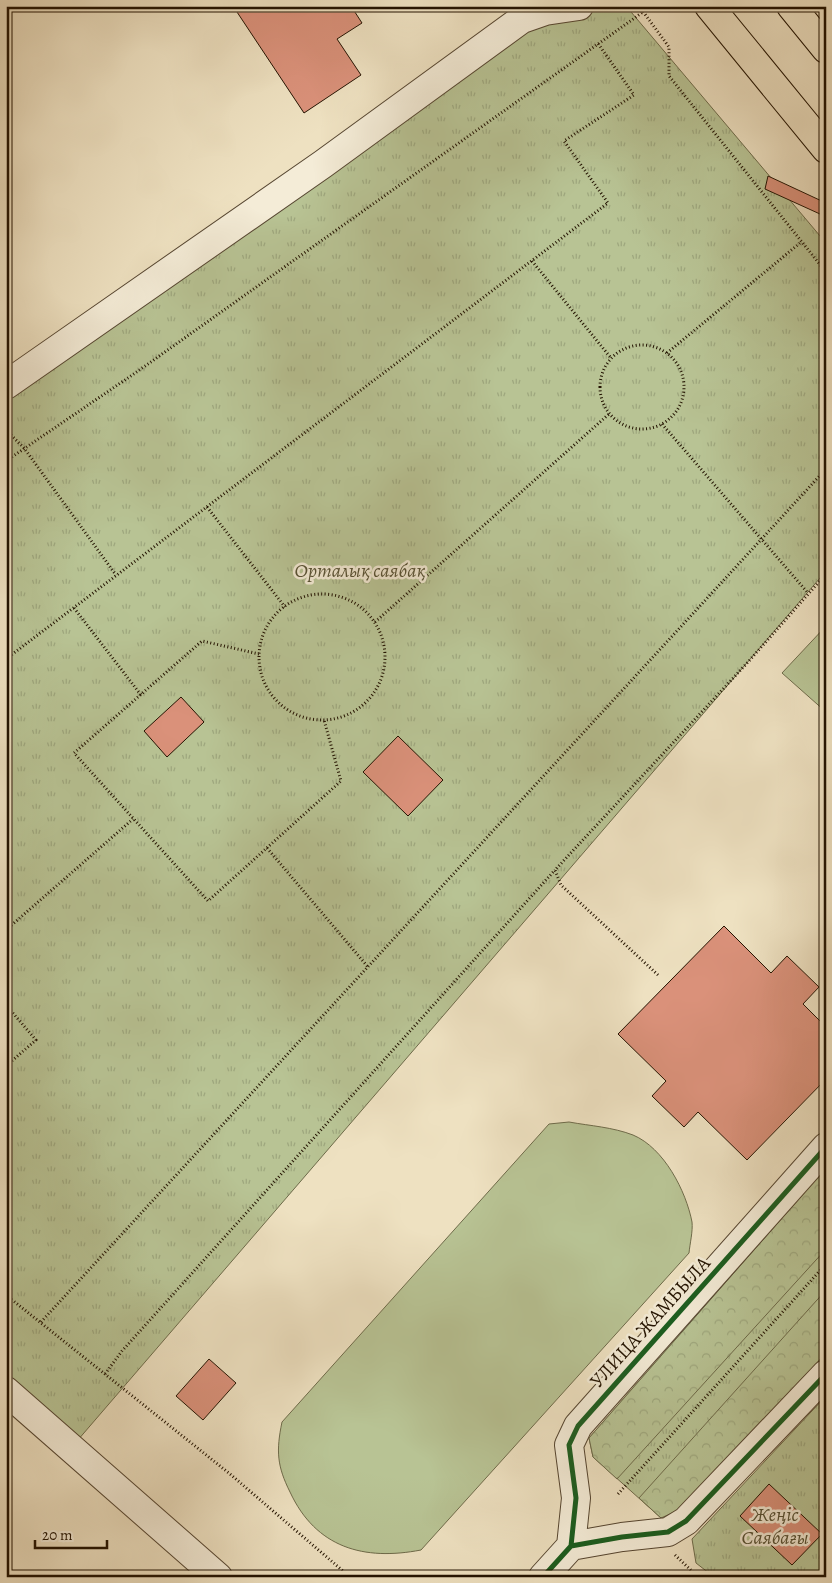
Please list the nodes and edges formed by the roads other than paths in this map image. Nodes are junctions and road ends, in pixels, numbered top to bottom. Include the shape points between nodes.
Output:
1 (579, 6) edge
2 (709, 6) edge
3 (791, 6) edge
4 (826, 49) edge
5 (826, 148) edge
6 (6, 385) edge
7 (826, 1147) edge
8 (826, 1374) edge
9 (6, 1391) edge
10 (571, 1546) junction
11 (218, 1577) edge
12 (543, 1577) edge

1 - 6 street via 545,11 522,19 316,169
2 - 5 main road
3 - 4 main road
7 - 10 street, УЛИЦА ЖАМБЫЛА via 578,1426 569,1444 576,1498
8 - 10 street via 686,1521 668,1532
9 - 11 street
10 - 12 street

